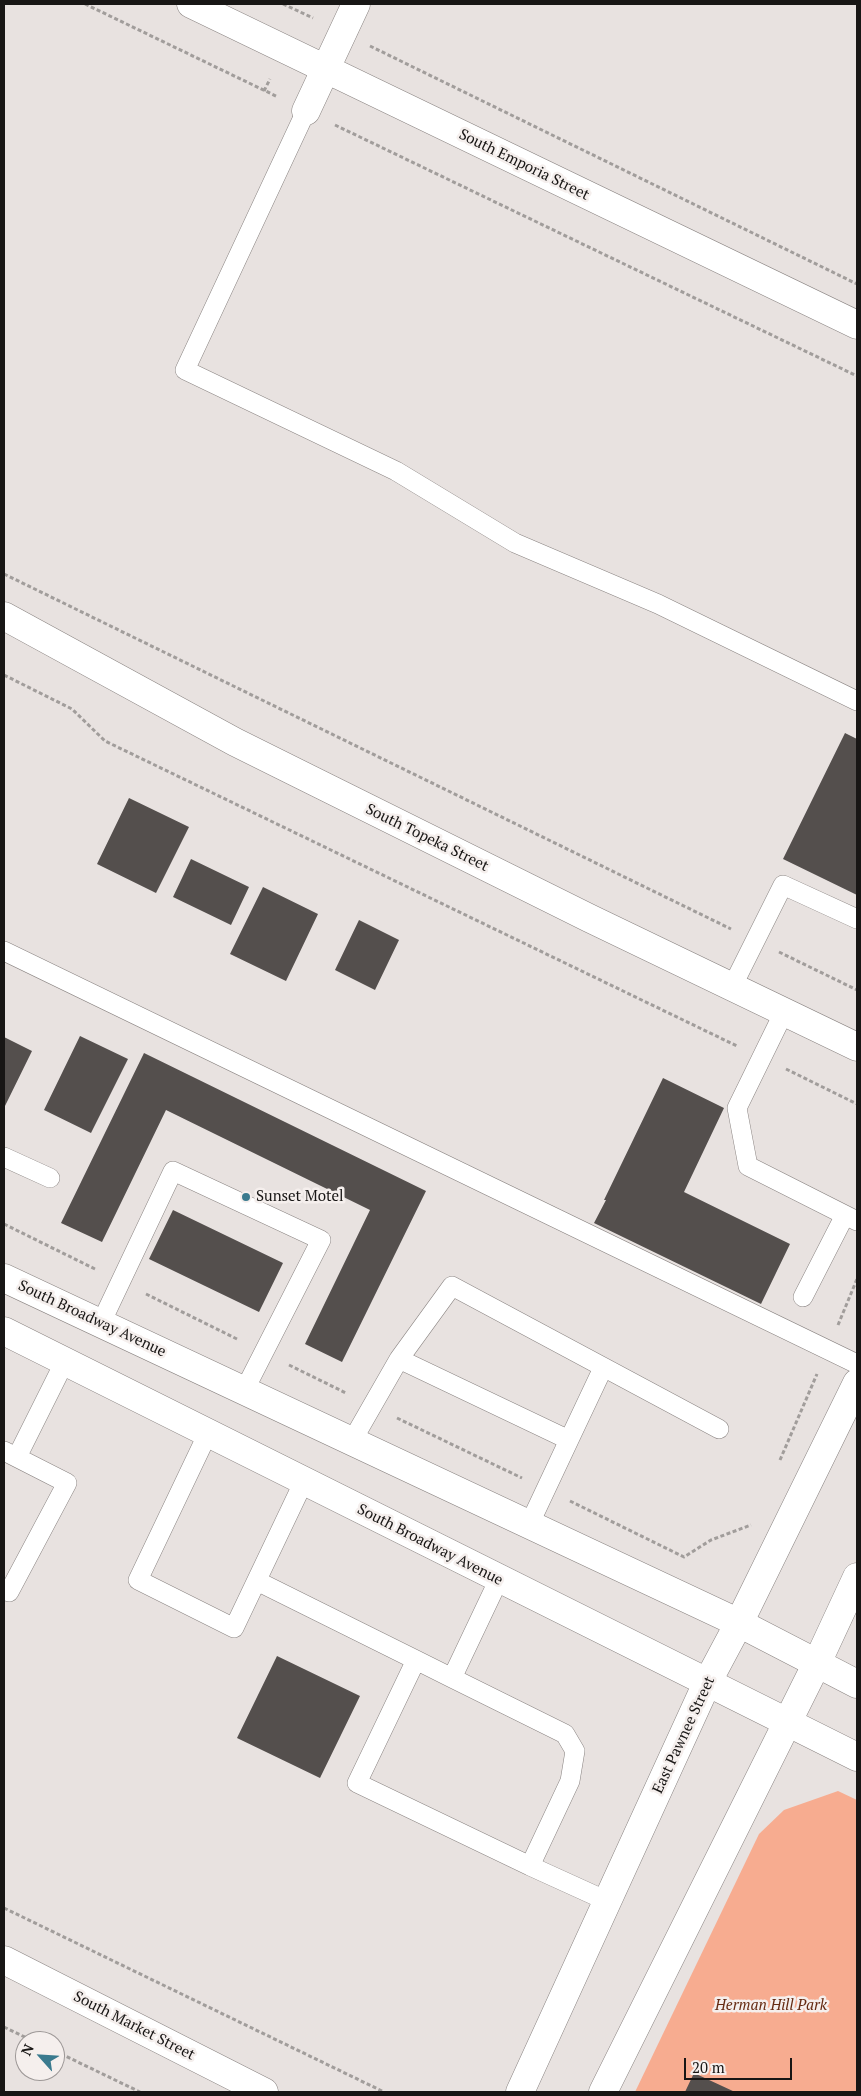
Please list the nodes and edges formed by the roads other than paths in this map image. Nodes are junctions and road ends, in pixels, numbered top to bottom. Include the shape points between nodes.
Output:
1 (191, 4) edge
2 (356, 4) edge
3 (325, 69) junction
4 (306, 111) joint
5 (857, 325) edge
6 (4, 616) edge
7 (857, 701) edge
8 (857, 919) edge
9 (4, 951) edge
10 (732, 987) junction
11 (784, 1012) junction
12 (857, 1047) edge
13 (4, 1157) edge
14 (50, 1178) dead end
15 (851, 1218) edge
16 (4, 1278) edge
17 (803, 1297) dead end
18 (101, 1323) junction
19 (4, 1331) edge
20 (398, 1359) junction
21 (65, 1361) junction
22 (857, 1364) edge
23 (604, 1368) junction
24 (857, 1383) edge
25 (244, 1391) junction
26 (719, 1429) dead end
27 (208, 1433) junction
28 (569, 1440) junction
29 (352, 1441) junction
30 (10, 1454) edge
31 (304, 1481) junction
32 (529, 1525) junction
33 (857, 1577) edge
34 (499, 1579) junction
35 (257, 1581) junction
36 (4, 1590) edge
37 (739, 1624) junction
38 (416, 1660) junction
39 (816, 1663) junction
40 (452, 1678) junction
41 (707, 1683) junction
42 (857, 1684) edge
43 (786, 1722) junction
44 (857, 1757) edge
45 (530, 1866) junction
46 (607, 1901) junction
47 (4, 1960) edge
48 (264, 2092) edge
49 (520, 2092) edge
50 (603, 2092) edge

1 - 3 main road, South Emporia Street
2 - 3 main road
3 - 4 main road
3 - 5 main road, South Emporia Street
4 - 7 lane via 185,370 396,471 515,543 658,604
6 - 10 main road, South Topeka Street via 235,742
8 - 10 lane via 783,885
9 - 22 lane
10 - 11 main road, South Topeka Street
11 - 12 main road, South Topeka Street
11 - 15 lane via 737,1108 748,1166
13 - 14 lane
15 - 17 lane
16 - 18 main road, South Broadway Avenue
18 - 25 main road, South Broadway Avenue
18 - 25 lane via 174,1171 321,1240
19 - 21 main road, South Broadway Avenue
20 - 23 lane via 452,1286
20 - 28 lane
20 - 29 lane
21 - 27 main road, South Broadway Avenue
21 - 30 lane
23 - 26 lane
23 - 28 lane
24 - 37 main road, East Pawnee Street
25 - 29 main road, South Broadway Avenue
27 - 31 main road, South Broadway Avenue
27 - 35 lane via 138,1580 234,1628
28 - 32 lane
29 - 32 main road, South Broadway Avenue
30 - 36 lane via 67,1483 10,1592
31 - 34 main road, South Broadway Avenue
31 - 35 lane
32 - 37 main road, South Broadway Avenue
33 - 39 main road
34 - 40 lane
34 - 41 main road, South Broadway Avenue
35 - 38 lane
37 - 39 main road, South Broadway Avenue
37 - 41 main road, East Pawnee Street
38 - 40 lane
38 - 45 lane via 357,1783
39 - 42 main road, South Broadway Avenue
39 - 43 main road
40 - 45 lane via 565,1734 575,1751 570,1781
41 - 43 main road, South Broadway Avenue
41 - 46 main road, East Pawnee Street
43 - 44 main road, South Broadway Avenue
43 - 50 main road
45 - 46 lane
46 - 49 main road, East Pawnee Street
47 - 48 main road, South Market Street

